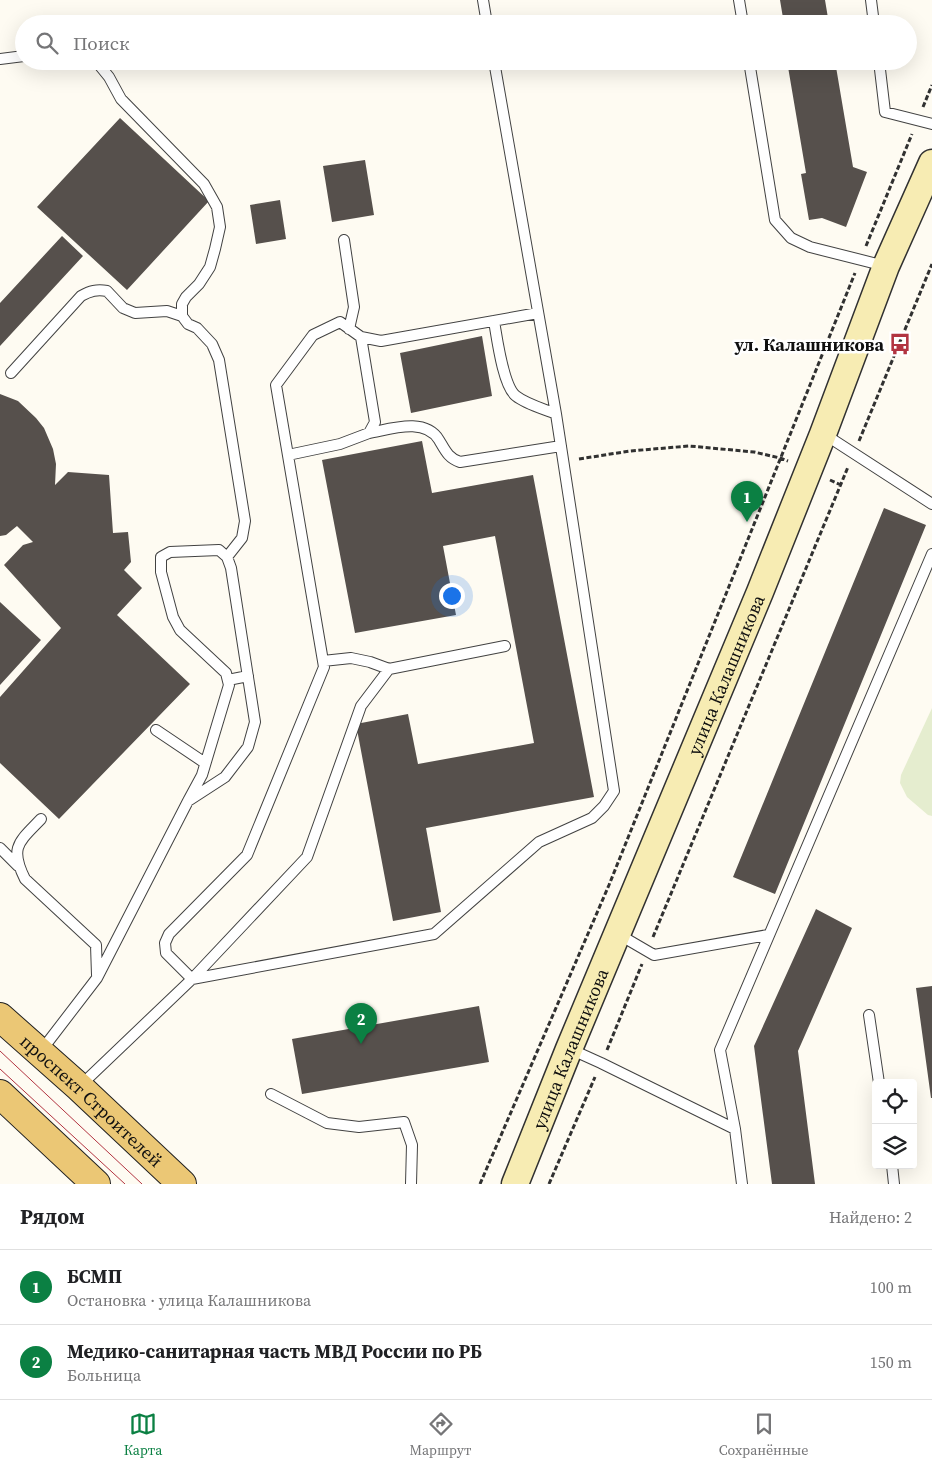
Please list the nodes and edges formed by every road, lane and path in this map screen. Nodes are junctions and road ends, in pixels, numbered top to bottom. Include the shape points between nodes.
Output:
1 (483, 0) edge
2 (739, 0) edge
3 (871, 0) edge
4 (486, 15) edge
5 (742, 15) edge
6 (873, 15) edge
7 (15, 57) edge
8 (0, 59) edge
9 (104, 70) edge
10 (496, 70) edge
11 (750, 70) edge
12 (879, 70) edge
13 (932, 85) edge
14 (918, 120) junction
15 (932, 124) edge
16 (932, 163) edge
17 (344, 240) dead end
18 (860, 260) junction
19 (932, 264) edge
20 (886, 266) junction
21 (538, 313) junction
22 (182, 316) junction
23 (494, 321) junction
24 (349, 329) junction
25 (360, 337) junction
26 (10, 373) dead end
27 (556, 414) junction
28 (369, 433) junction
29 (823, 434) junction
30 (561, 446) junction
31 (854, 454) junction
32 (288, 455) junction
33 (780, 458) junction
34 (563, 462) junction
35 (932, 504) edge
36 (932, 554) edge
37 (227, 557) junction
38 (505, 646) dead end
39 (323, 661) junction
40 (389, 669) junction
41 (248, 676) junction
42 (228, 680) junction
43 (156, 730) dead end
44 (205, 763) junction
45 (188, 801) junction
46 (41, 818) dead end
47 (0, 848) edge
48 (18, 866) junction
49 (618, 934) junction
50 (768, 935) junction
51 (648, 951) junction
52 (97, 978) junction
53 (192, 979) junction
54 (869, 1015) dead end
55 (0, 1017) edge
56 (569, 1049) junction
57 (40, 1053) junction
58 (601, 1063) junction
59 (878, 1079) edge
60 (79, 1087) junction
61 (0, 1094) edge
62 (271, 1094) dead end
63 (735, 1130) junction
64 (892, 1169) edge
65 (96, 1184) edge
66 (182, 1184) edge
67 (411, 1184) edge
68 (480, 1184) edge
69 (515, 1184) edge
70 (549, 1184) edge
71 (742, 1184) edge
72 (894, 1184) edge

1 - 4 lane
2 - 5 lane
3 - 6 lane
7 - 8 lane
9 - 22 lane via 121,99 204,184 217,207 220,227 210,267 182,304
10 - 21 lane
11 - 18 lane via 775,220 791,238 810,247
12 - 14 lane via 885,112
13 - 14 path
14 - 15 lane
14 - 18 path
16 - 20 main road, улица Калашникова
17 - 24 lane via 354,307
18 - 20 lane
18 - 33 path
19 - 31 path
20 - 29 main road, улица Калашникова
21 - 23 lane
21 - 27 lane
22 - 26 lane via 167,311 135,313 122,308 107,291 90,291 81,296
22 - 37 lane via 212,344 219,360 245,521 242,538
23 - 25 lane via 380,341
23 - 27 lane via 504,370 516,396
24 - 25 lane
24 - 32 lane via 340,322 313,335 276,384
25 - 28 lane via 375,422
27 - 30 lane
28 - 30 lane via 416,426 426,428 436,436 451,459 460,462
28 - 32 lane via 340,444
29 - 31 lane
29 - 49 main road, улица Калашникова
30 - 34 lane
31 - 35 lane
31 - 51 path
32 - 39 lane
33 - 34 path via 754,452 689,446
33 - 68 path via 609,885
34 - 53 lane via 614,791 604,806 592,818 539,842 434,934
36 - 50 lane
37 - 41 lane
37 - 42 lane via 219,550 170,552 161,558 161,572 173,617 180,630 226,673
38 - 40 lane
39 - 40 lane via 351,658
39 - 53 lane via 324,667 247,855 169,934 165,943 166,953
40 - 53 lane via 361,706 307,857
41 - 42 lane
41 - 45 lane via 255,722 248,747 225,777
42 - 44 lane
43 - 44 lane
44 - 45 lane
45 - 52 lane
46 - 48 lane via 19,842 16,852
47 - 48 lane
48 - 52 lane via 25,879 96,945
49 - 51 lane
49 - 56 main road, улица Калашникова
50 - 51 lane via 654,956
50 - 63 lane via 720,1050
51 - 58 path
52 - 57 lane
53 - 60 lane
54 - 59 lane
55 - 57 main road, проспект Строителей
56 - 58 lane
56 - 69 main road, улица Калашникова
57 - 60 main road, проспект Строителей
58 - 63 lane
58 - 70 path
60 - 66 main road, проспект Строителей
61 - 65 main road
62 - 67 lane via 327,1123 359,1127 404,1122 412,1145
63 - 71 lane
64 - 72 lane

